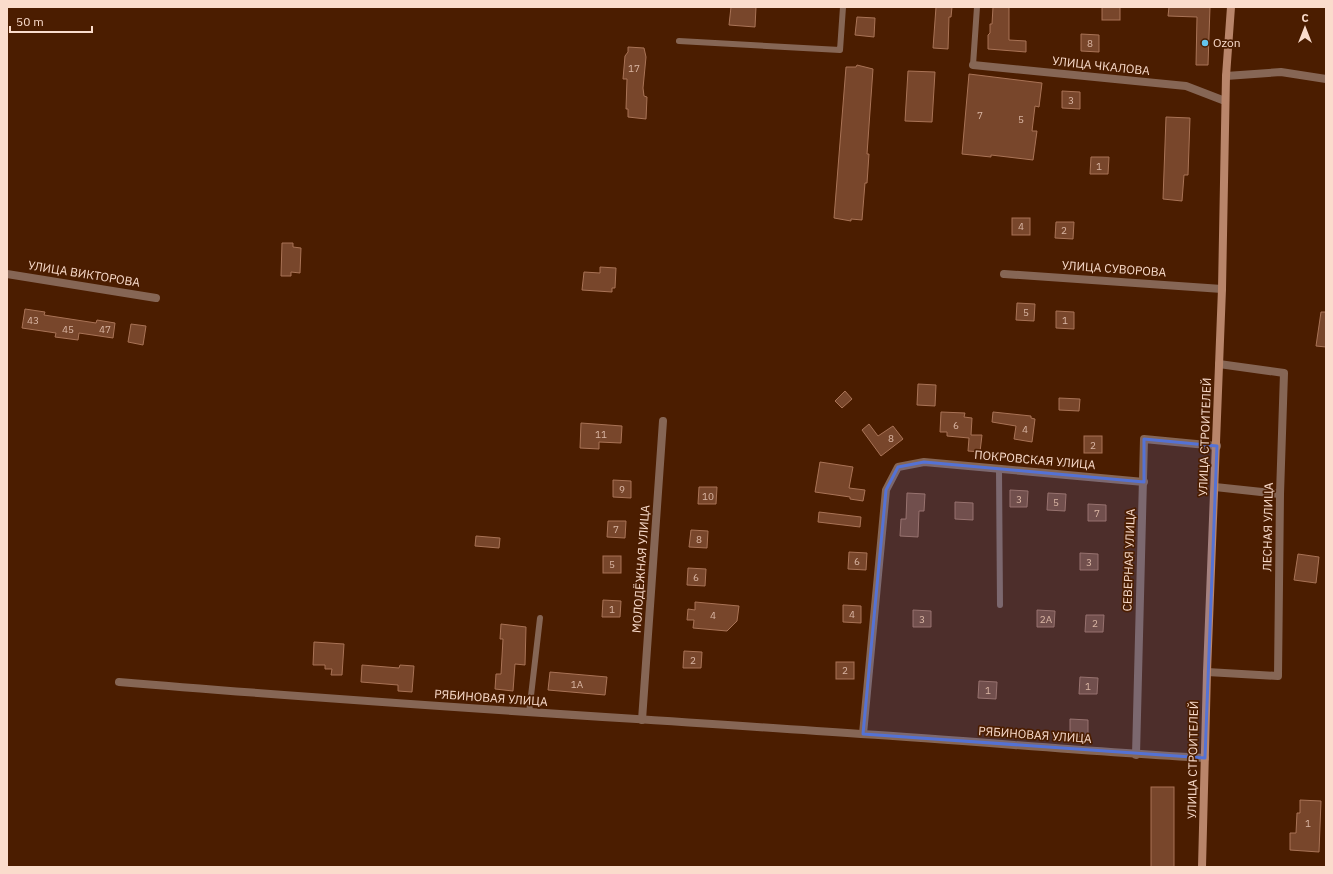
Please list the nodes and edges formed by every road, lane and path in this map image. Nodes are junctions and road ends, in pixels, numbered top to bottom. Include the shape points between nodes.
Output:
1 (843, 7) edge
2 (977, 7) edge
3 (1231, 7) edge
4 (679, 41) dead end
5 (973, 65) joint
6 (1226, 76) junction
7 (1326, 79) edge
8 (1225, 101) junction
9 (7, 274) edge
10 (1004, 274) dead end
11 (1222, 289) junction
12 (156, 298) dead end
13 (1219, 364) junction
14 (663, 421) dead end
15 (1217, 446) junction
16 (999, 469) junction
17 (1144, 482) junction
18 (1215, 487) junction
19 (1280, 494) junction
20 (1000, 605) dead end
21 (540, 618) dead end
22 (1207, 672) junction
23 (119, 682) dead end
24 (530, 713) junction
25 (642, 720) junction
26 (863, 734) junction
27 (1136, 754) junction
28 (1205, 758) junction
29 (1202, 867) edge

1 - 4 lane via 840,50
2 - 5 lane
3 - 6 main road, УЛИЦА СТРОИТЕЛЕЙ
5 - 8 street, УЛИЦА ЧКАЛОВА via 1186,86
6 - 7 street via 1281,72
6 - 8 main road, УЛИЦА СТРОИТЕЛЕЙ
8 - 11 main road, УЛИЦА СТРОИТЕЛЕЙ
9 - 12 street, УЛИЦА ВИКТОРОВА
10 - 11 street, УЛИЦА СУВОРОВА
11 - 13 main road, УЛИЦА СТРОИТЕЛЕЙ
13 - 15 main road, УЛИЦА СТРОИТЕЛЕЙ
13 - 19 street, ЛЕСНАЯ УЛИЦА via 1284,374
14 - 25 street, МОЛОДЁЖНАЯ УЛИЦА
15 - 17 street, СЕВЕРНАЯ УЛИЦА via 1144,439
15 - 18 main road, УЛИЦА СТРОИТЕЛЕЙ
16 - 17 street, ПОКРОВСКАЯ УЛИЦА
16 - 20 lane
16 - 26 street, ПОКРОВСКАЯ УЛИЦА via 924,462 898,467 886,490
17 - 27 street, СЕВЕРНАЯ УЛИЦА
18 - 19 street
18 - 22 main road, УЛИЦА СТРОИТЕЛЕЙ
19 - 22 street, ЛЕСНАЯ УЛИЦА via 1278,676
21 - 24 lane
22 - 28 main road, УЛИЦА СТРОИТЕЛЕЙ
23 - 24 street, РЯБИНОВАЯ УЛИЦА
24 - 25 street, РЯБИНОВАЯ УЛИЦА
25 - 26 street, РЯБИНОВАЯ УЛИЦА
26 - 27 street, РЯБИНОВАЯ УЛИЦА
27 - 28 street, РЯБИНОВАЯ УЛИЦА
28 - 29 main road, УЛИЦА СТРОИТЕЛЕЙ

